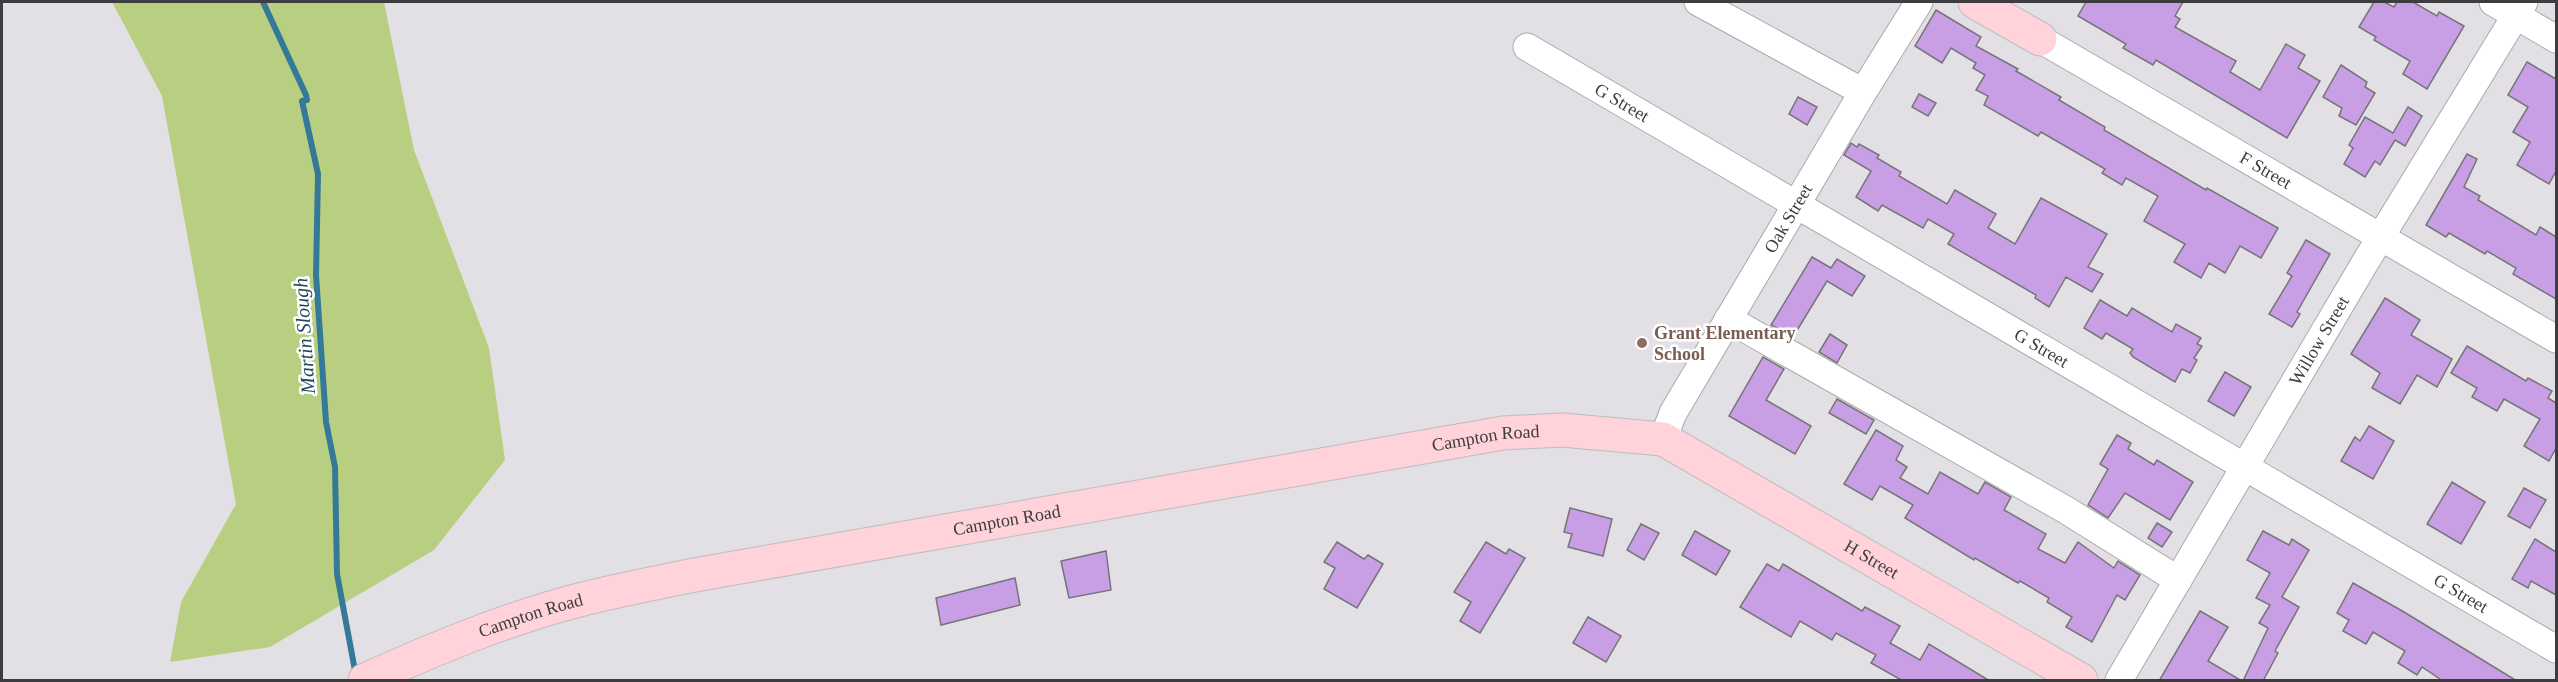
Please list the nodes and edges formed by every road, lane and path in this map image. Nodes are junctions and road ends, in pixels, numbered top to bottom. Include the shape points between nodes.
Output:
1 (1698, 2) edge
2 (1919, 2) edge
3 (1975, 2) edge
4 (2493, 2) edge
5 (2520, 8) edge
6 (2040, 39) joint
7 (2556, 39) edge
8 (1527, 47) dead end
9 (1863, 92) junction
10 (1796, 204) junction
11 (2382, 237) junction
12 (1728, 319) junction
13 (2556, 339) edge
14 (1664, 439) junction
15 (2246, 467) junction
16 (2178, 580) junction
17 (2556, 649) edge
18 (365, 681) edge
19 (2081, 681) edge
20 (2119, 681) edge

1 - 9 street
2 - 9 street, Oak Street
3 - 6 main road, F Street
4 - 5 street
5 - 7 street
5 - 11 street, Willow Street
6 - 11 street, F Street
8 - 10 street, G Street
9 - 10 street, Oak Street
10 - 12 street, Oak Street
10 - 15 street, G Street
11 - 13 street, F Street
11 - 15 street, Willow Street
12 - 14 street, Oak Street via 1673,413
12 - 16 street via 2066,510
14 - 18 main road, Campton Road via 1562,430 1503,433 700,574 538,612 416,657
14 - 19 main road, H Street
15 - 16 street, Willow Street
15 - 17 street, G Street
16 - 20 street, Willow Street

